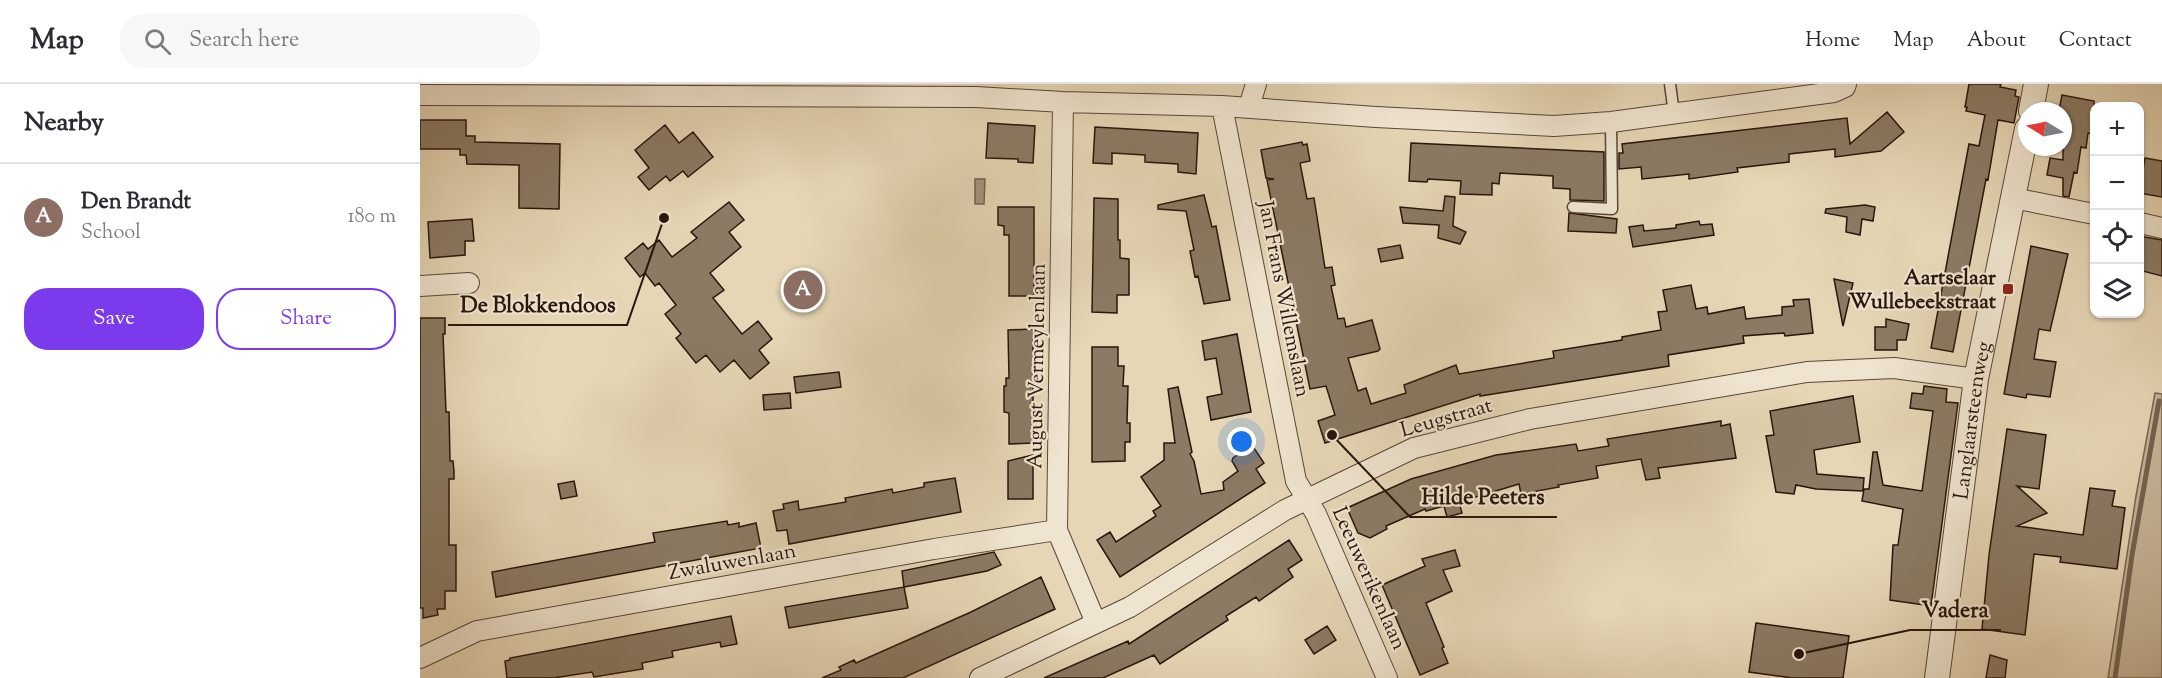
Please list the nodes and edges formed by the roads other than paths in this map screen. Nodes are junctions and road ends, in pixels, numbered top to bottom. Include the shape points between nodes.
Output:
1 (1256, 84) edge
2 (1670, 84) edge
3 (1846, 84) edge
4 (2036, 84) edge
5 (976, 91) edge
6 (420, 95) edge
7 (1063, 102) junction
8 (2033, 102) edge
9 (1222, 106) junction
10 (1249, 108) junction
11 (1674, 114) junction
12 (1611, 122) junction
13 (2022, 156) edge
14 (2013, 198) junction
15 (1573, 207) dead end
16 (2090, 213) edge
17 (2144, 225) edge
18 (2162, 228) edge
19 (468, 283) dead end
20 (420, 286) edge
21 (1976, 379) junction
22 (1306, 498) junction
23 (1058, 530) junction
24 (1096, 623) junction
25 (420, 658) edge
26 (980, 678) edge
27 (1388, 678) edge
28 (1937, 678) edge

1 - 10 street
2 - 11 lane
3 - 11 street via 1834,92
4 - 8 street
5 - 6 street
5 - 7 street
7 - 9 street
7 - 23 street, August Vermeylenlaan
9 - 10 street
9 - 22 street, Jan Frans Willemslaan via 1296,481
10 - 12 street via 1542,125
11 - 12 street
12 - 15 lane via 1612,209
13 - 14 street, Langlaarsteenweg
14 - 16 street
14 - 21 street, Langlaarsteenweg
17 - 18 street
19 - 20 street
21 - 22 street, Leugstraat via 1894,369 1807,372 1530,419 1414,448
21 - 28 street, Langlaarsteenweg
22 - 24 street, Leugstraat via 1130,607
22 - 27 street, Leeuwerikenlaan
23 - 24 street, August Vermeylenlaan
23 - 25 street, Zwaluwenlaan via 477,631
24 - 26 street, Leugstraat

